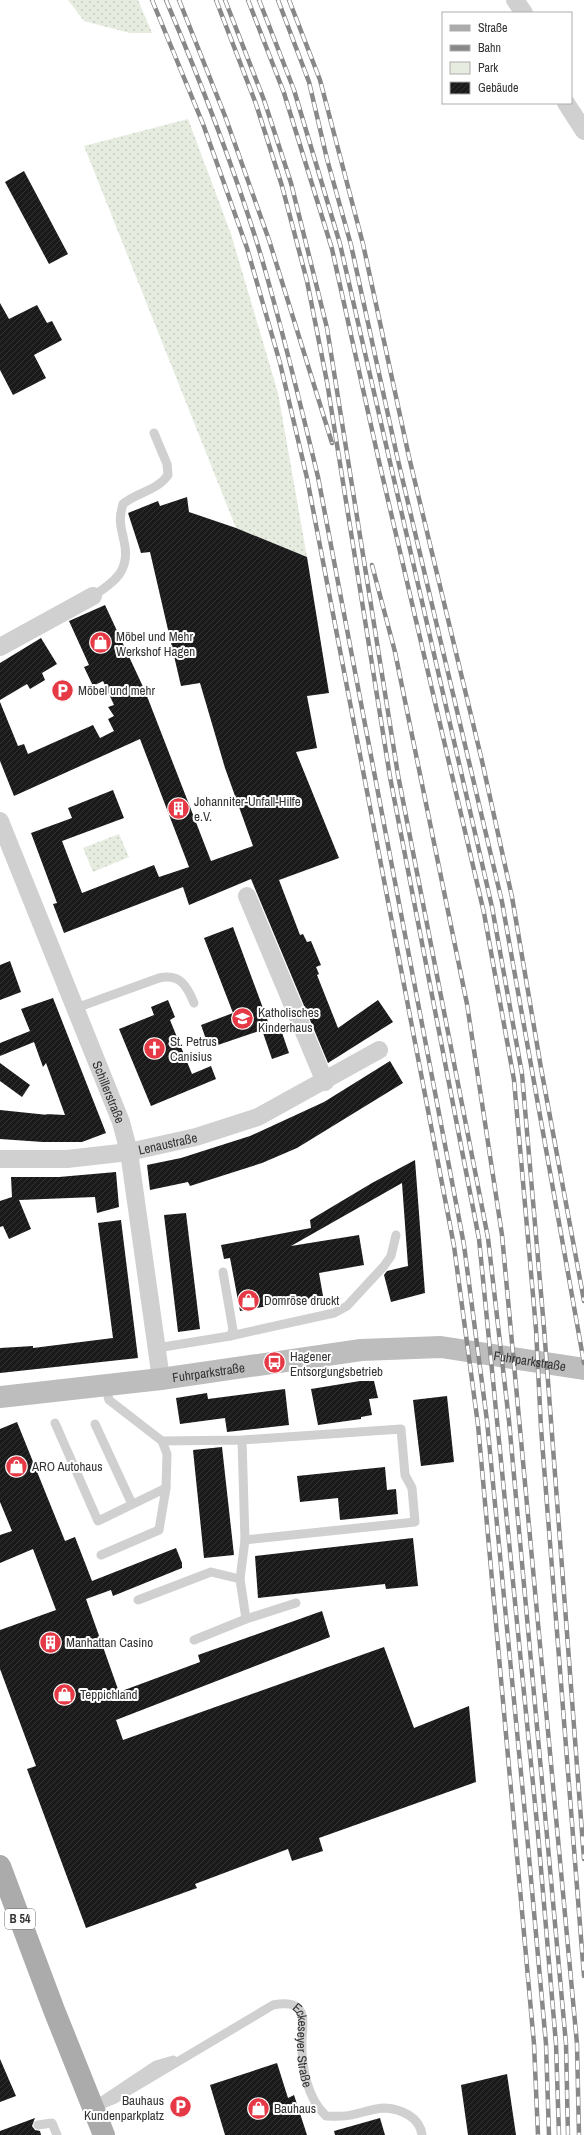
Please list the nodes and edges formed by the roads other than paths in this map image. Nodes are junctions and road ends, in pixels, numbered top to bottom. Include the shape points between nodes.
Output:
1 (515, 0) edge
2 (523, 12) edge
3 (567, 104) edge
4 (584, 131) edge
5 (154, 433) dead end
6 (93, 596) joint
7 (0, 647) edge
8 (0, 821) edge
9 (247, 896) dead end
10 (194, 1003) dead end
11 (76, 1008) junction
12 (379, 1050) dead end
13 (325, 1082) junction
14 (129, 1152) junction
15 (0, 1159) edge
16 (396, 1235) dead end
17 (223, 1272) dead end
18 (230, 1336) junction
19 (157, 1348) junction
20 (584, 1369) edge
21 (161, 1378) junction
22 (105, 1385) junction
23 (0, 1397) edge
24 (55, 1423) dead end
25 (95, 1424) dead end
26 (242, 1440) junction
27 (162, 1441) junction
28 (166, 1488) junction
29 (132, 1504) junction
30 (245, 1540) junction
31 (100, 1555) dead end
32 (240, 1579) junction
33 (138, 1600) dead end
34 (296, 1603) dead end
35 (246, 1619) junction
36 (194, 1640) dead end
37 (0, 1866) edge
38 (5, 1892) edge
39 (93, 2108) junction
40 (38, 2125) dead end
41 (57, 2135) edge
42 (104, 2135) edge
43 (422, 2135) edge

1 - 2 street
3 - 4 street
5 - 6 lane via 168,475 161,484 123,504 120,526 125,542 126,563 118,578
6 - 7 street
8 - 11 street, Schillerstraße
9 - 13 street
10 - 11 lane via 186,985 179,979 169,976
11 - 14 street, Schillerstraße
12 - 13 street, Lenaustraße
13 - 14 street, Lenaustraße via 258,1118 196,1137
14 - 15 street, Lenaustraße via 67,1159
14 - 19 street, Schillerstraße
16 - 18 lane via 391,1256 347,1306 334,1313
17 - 18 lane via 233,1330
18 - 19 lane
19 - 21 street, Schillerstraße
20 - 21 main road, Fuhrparkstraße via 442,1347 362,1350
21 - 22 main road, Fuhrparkstraße
22 - 23 main road, Fuhrparkstraße
22 - 27 lane via 109,1400
24 - 29 lane via 98,1522
25 - 29 lane
26 - 27 lane
26 - 30 lane
26 - 30 lane via 401,1429 405,1475 412,1488 415,1522
27 - 28 lane via 167,1454
28 - 29 lane
28 - 31 lane via 159,1530
30 - 32 lane
32 - 33 lane via 211,1572
32 - 35 lane
34 - 35 lane
35 - 36 lane
37 - 38 main road, B 54
38 - 39 main road, B 54
39 - 42 main road, B 54
39 - 43 lane, Eckeseyer Straße via 115,2099 274,2005 282,2003 296,2007 300,2012 303,2020 302,2060 316,2106 326,2116 350,2116 384,2108 414,2118
40 - 41 lane via 52,2123

